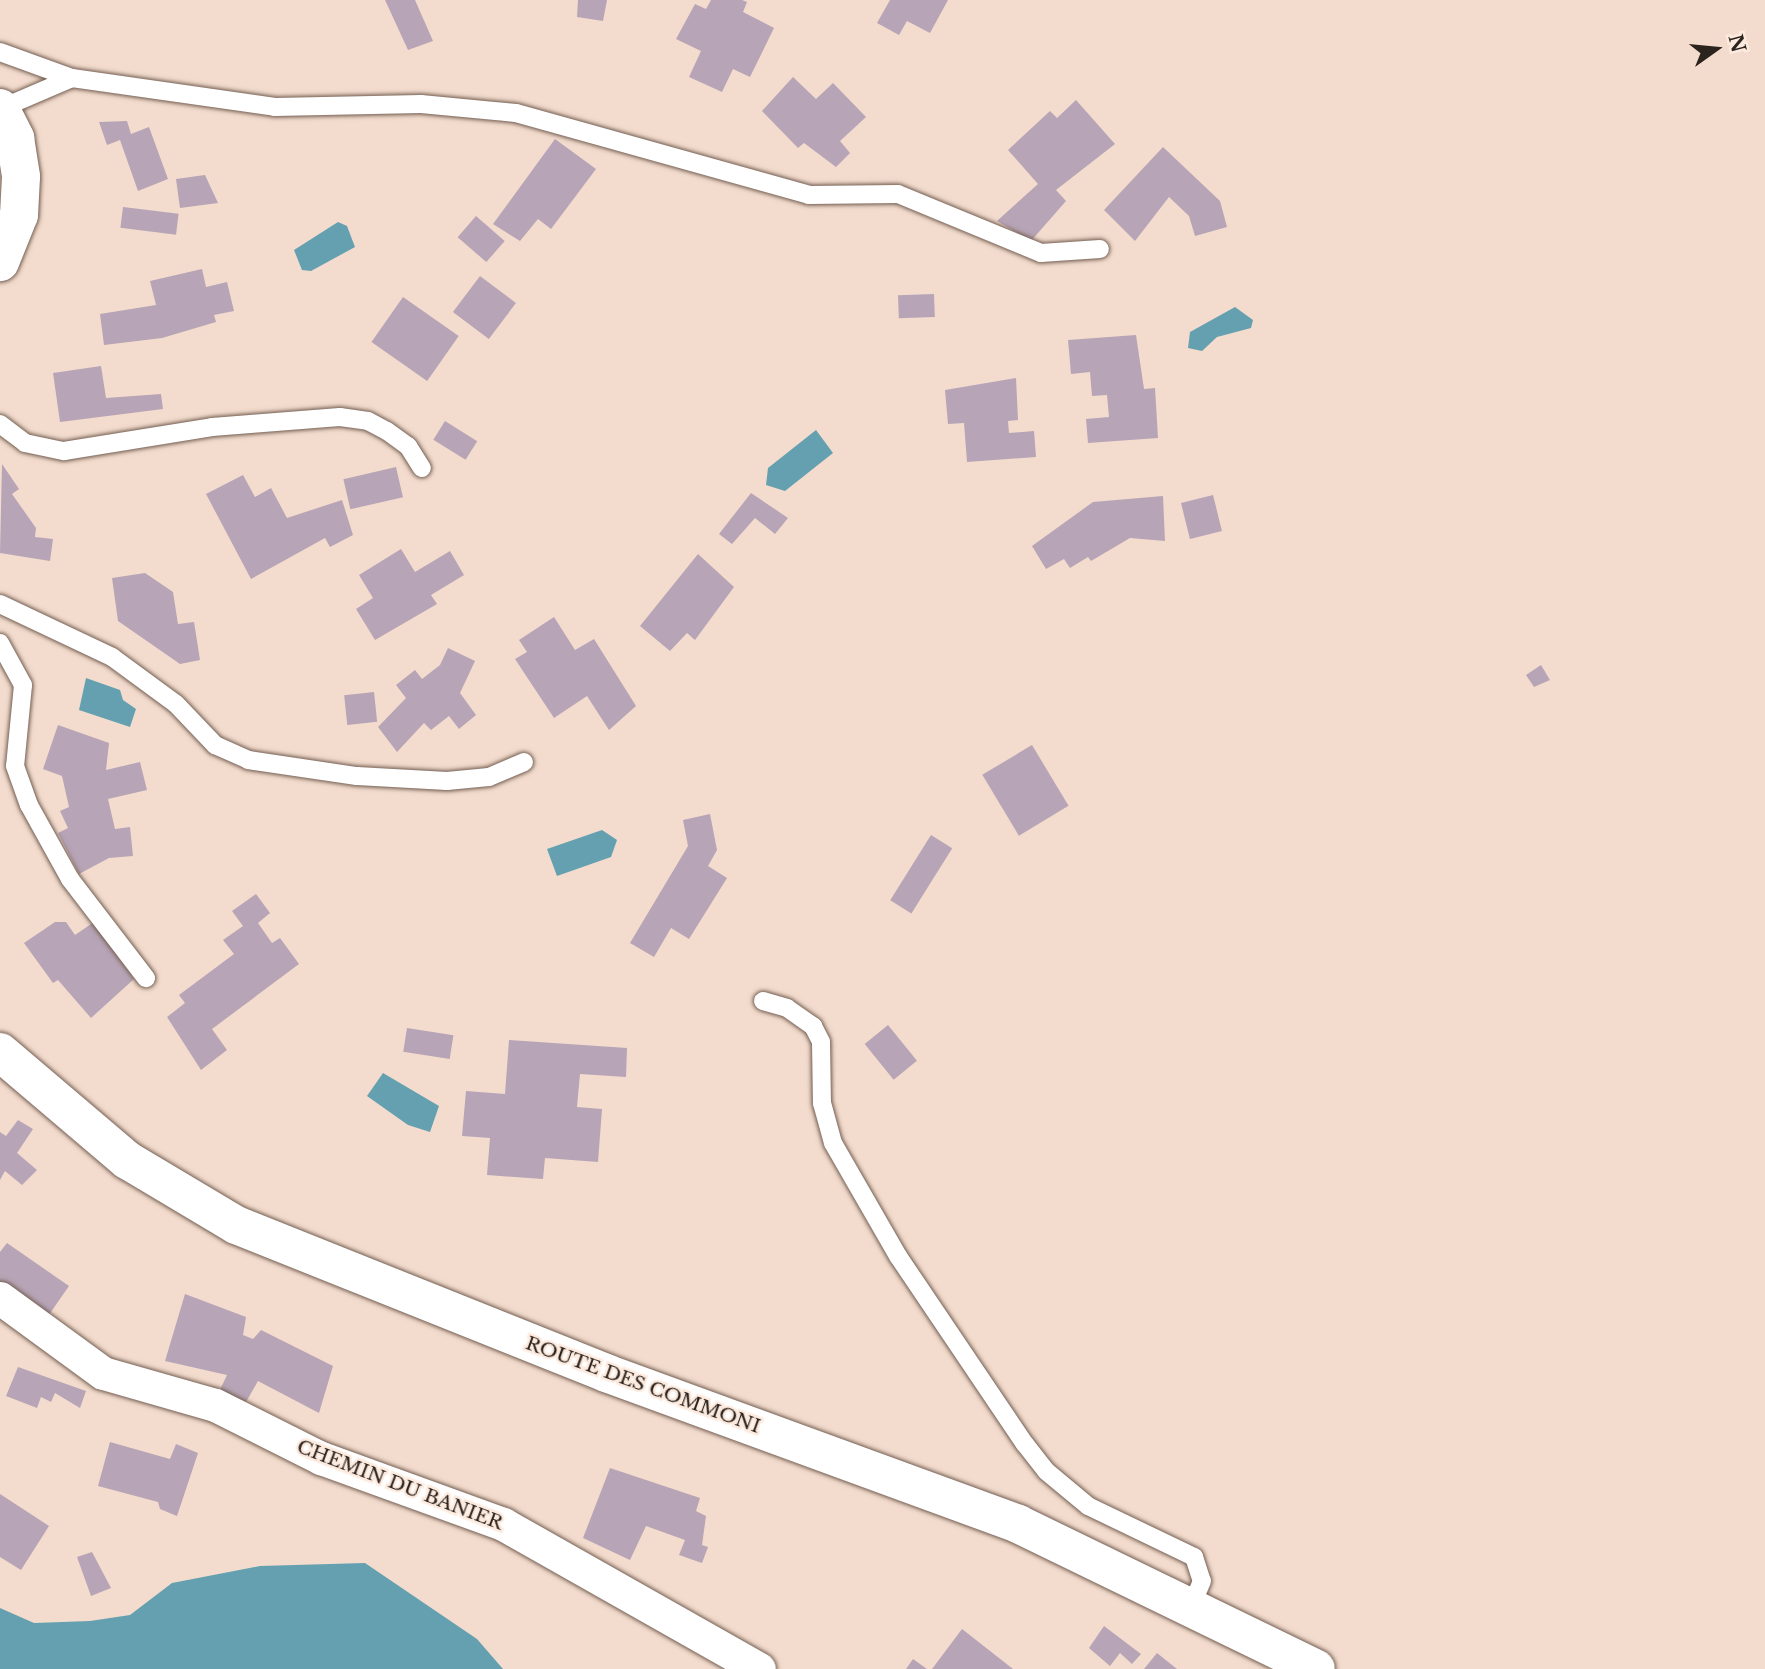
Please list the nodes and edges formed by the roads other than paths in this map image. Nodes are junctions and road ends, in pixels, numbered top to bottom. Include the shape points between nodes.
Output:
1 (0, 52) edge
2 (72, 78) junction
3 (0, 108) edge
4 (1100, 249) dead end
5 (0, 262) edge
6 (0, 424) edge
7 (422, 468) dead end
8 (0, 604) edge
9 (0, 643) edge
10 (524, 762) dead end
11 (146, 978) dead end
12 (762, 1001) dead end
13 (0, 1052) edge
14 (0, 1298) edge
15 (1192, 1605) junction
16 (759, 1669) edge
17 (1316, 1669) edge

1 - 2 lane
2 - 3 lane
2 - 4 lane via 275,107 421,104 516,113 809,195 898,194 1041,253
3 - 5 street via 15,138 21,177 19,215
6 - 7 lane via 25,443 64,451 212,427 340,417 368,421 387,431 408,446
8 - 10 lane via 112,657 176,704 215,745 248,760 357,776 447,781 489,777
9 - 11 lane via 23,685 15,766 29,805 71,879
12 - 15 lane via 787,1008 813,1026 821,1042 822,1103 832,1143 898,1256 1026,1444 1046,1471 1088,1506 1194,1557 1202,1581
13 - 15 street, ROUTE DES COMMONI via 127,1160 236,1225 606,1373 1018,1524
14 - 16 street, CHEMIN DU BANIER via 103,1373 215,1405 321,1458 503,1524
15 - 17 street, ROUTE DES COMMONI

